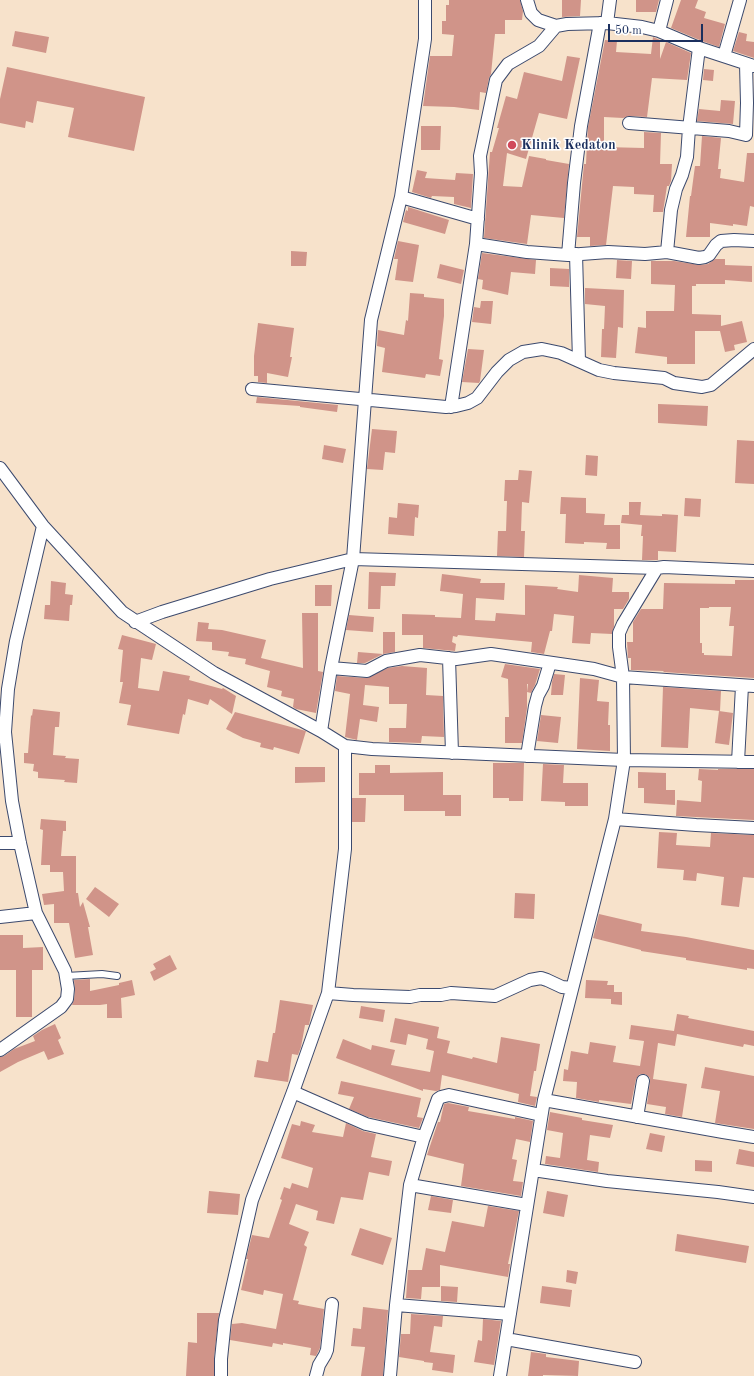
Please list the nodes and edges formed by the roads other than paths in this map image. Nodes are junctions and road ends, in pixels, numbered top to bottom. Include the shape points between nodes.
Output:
1 (425, 0) edge
2 (527, 0) edge
3 (610, 0) edge
4 (667, 0) edge
5 (740, 0) edge
6 (603, 23) junction
7 (556, 26) junction
8 (659, 30) junction
9 (700, 48) junction
10 (724, 56) junction
11 (750, 65) edge
12 (629, 123) dead end
13 (689, 128) junction
14 (401, 197) junction
15 (478, 219) junction
16 (754, 240) edge
17 (476, 244) junction
18 (667, 252) junction
19 (572, 254) junction
20 (754, 349) edge
21 (579, 361) junction
22 (252, 389) dead end
23 (364, 399) junction
24 (451, 407) junction
25 (0, 468) edge
26 (43, 526) junction
27 (353, 559) junction
28 (657, 568) junction
29 (754, 571) edge
30 (135, 622) junction
31 (449, 658) junction
32 (550, 663) junction
33 (331, 668) junction
34 (623, 677) junction
35 (748, 686) edge
36 (321, 731) junction
37 (345, 746) junction
38 (452, 753) junction
39 (527, 756) junction
40 (624, 760) junction
41 (738, 762) junction
42 (754, 762) edge
43 (615, 819) junction
44 (754, 828) edge
45 (20, 842) junction
46 (0, 843) edge
47 (36, 913) junction
48 (0, 917) edge
49 (66, 976) junction
50 (117, 976) dead end
51 (572, 988) junction
52 (328, 993) junction
53 (0, 1050) edge
54 (644, 1081) dead end
55 (293, 1092) junction
56 (544, 1100) junction
57 (541, 1115) junction
58 (637, 1117) junction
59 (424, 1137) junction
60 (754, 1137) edge
61 (533, 1170) junction
62 (410, 1185) junction
63 (754, 1197) edge
64 (527, 1205) junction
65 (332, 1304) dead end
66 (396, 1305) junction
67 (510, 1314) junction
68 (506, 1339) junction
69 (635, 1362) dead end
70 (221, 1376) edge
71 (316, 1376) edge
72 (390, 1376) edge
73 (500, 1376) edge

1 - 14 street via 425,39
2 - 7 street via 530,13 538,20
3 - 6 street
4 - 8 street
5 - 10 street
6 - 7 street
6 - 8 street
6 - 19 street via 581,126 574,183
7 - 15 street via 539,46 508,64 496,80 480,156
8 - 9 street
9 - 10 street
9 - 13 street
10 - 11 street
11 - 13 street via 746,135
12 - 13 street
13 - 18 street via 687,157 671,210
14 - 15 street
14 - 23 street via 371,320
15 - 17 street
16 - 18 street via 721,241 709,255 699,258
17 - 19 street via 527,252
17 - 24 street
18 - 19 street
19 - 21 street
20 - 21 street via 711,385 702,388 674,383 664,378 599,370
21 - 24 street via 561,353 542,349 523,352 509,360 497,372 477,398
22 - 23 street
23 - 24 street
23 - 27 street
25 - 26 street
26 - 30 street via 122,612
26 - 45 street via 16,641 8,689 5,739 12,801
27 - 28 street
27 - 30 street via 270,579
27 - 33 street
28 - 29 street
28 - 34 street via 619,632
30 - 36 street via 214,673
31 - 32 street via 491,654
31 - 33 street via 420,655 386,661 367,671
31 - 38 street
32 - 34 street via 594,669
32 - 39 street via 535,706
33 - 36 street
34 - 35 street
34 - 40 street
35 - 41 street
36 - 37 street
37 - 38 street
37 - 52 street via 345,849
38 - 39 street
39 - 40 street
40 - 41 street
40 - 43 street
41 - 42 street
43 - 44 street
43 - 51 street
45 - 46 street
45 - 47 street
47 - 48 street
47 - 49 street
49 - 50 lane
49 - 53 street via 67,999 61,1007
51 - 52 street via 558,986 541,978 530,980 495,996 451,993 410,997
51 - 56 street
52 - 55 street
54 - 58 street
55 - 59 street via 366,1124
55 - 70 street via 252,1200 225,1320
56 - 57 street
56 - 58 street
57 - 59 street via 444,1095 438,1099
57 - 61 street
58 - 60 street
59 - 62 street
61 - 63 street
61 - 64 street
62 - 64 street
62 - 66 street
64 - 67 street
65 - 71 street via 327,1350
66 - 67 street
66 - 72 street
67 - 68 street
68 - 69 street
68 - 73 street

